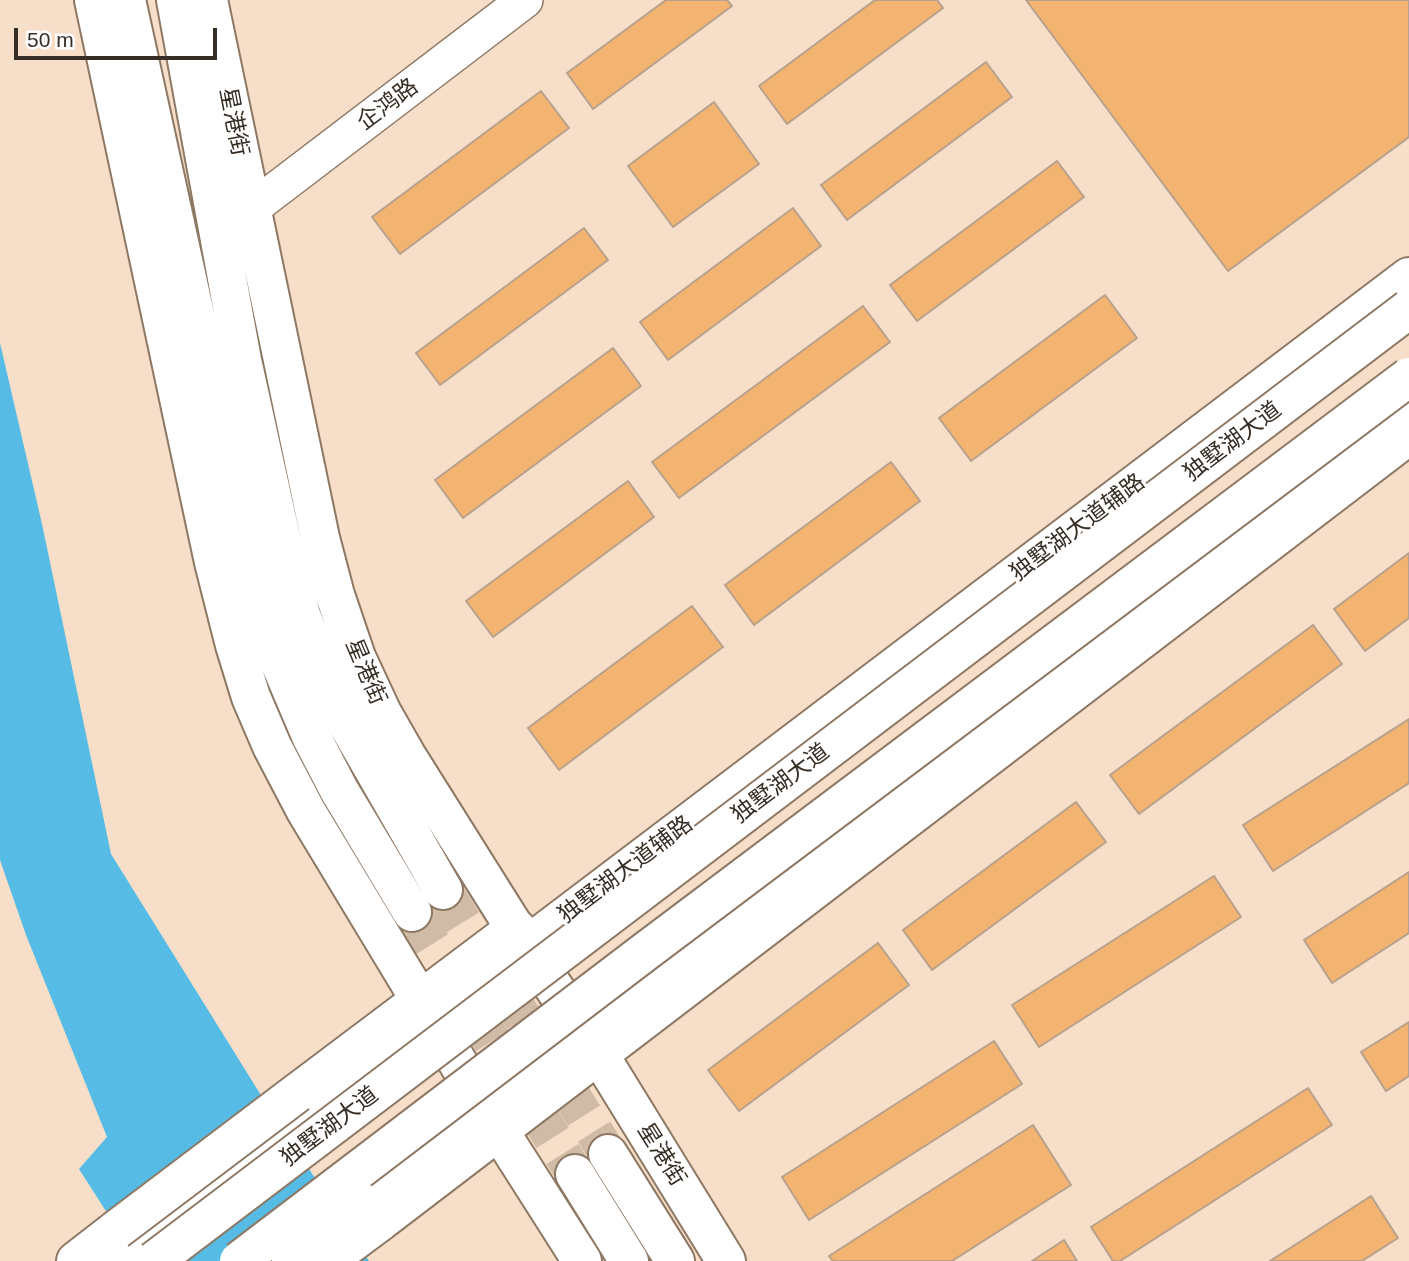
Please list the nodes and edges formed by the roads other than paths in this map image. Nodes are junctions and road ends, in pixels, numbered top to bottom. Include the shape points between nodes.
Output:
1 (94, 0) edge
2 (126, 0) edge
3 (176, 0) edge
4 (208, 0) edge
5 (525, 0) edge
6 (251, 209) junction
7 (1409, 277) edge
8 (1409, 309) edge
9 (1409, 377) edge
10 (1409, 408) edge
11 (1409, 435) edge
12 (521, 937) junction
13 (426, 1010) junction
14 (591, 1043) junction
15 (297, 1106) junction
16 (492, 1118) junction
17 (608, 1153) tunnel mouth
18 (575, 1174) tunnel mouth
19 (372, 1213) junction
20 (129, 1259) edge
21 (76, 1261) edge
22 (239, 1261) edge
23 (290, 1261) edge
24 (327, 1261) edge
25 (582, 1261) edge
26 (629, 1261) edge
27 (675, 1261) edge
28 (726, 1261) edge

1 - 13 main road via 214,562 251,697 306,811
2 - 3 main road, 星港街 via 247,552 275,651 339,790 428,901 323,672 302,615 242,360
4 - 6 main road, 星港街
5 - 6 street, 企鸿路
6 - 12 main road, 星港街 via 320,538 356,657 406,755
7 - 12 main road, 独墅湖大道辅路
8 - 20 main road, 独墅湖大道, bridge
9 - 22 main road, bridge
10 - 14 main road
11 - 14 main road via 826,879
12 - 13 main road, 独墅湖大道辅路
12 - 14 main road, 星港街
13 - 15 main road, 独墅湖大道辅路
13 - 16 main road
14 - 16 main road
14 - 28 main road, 星港街
15 - 20 main road
15 - 21 main road, bridge
16 - 19 main road
16 - 25 main road
17 - 27 main road, 星港街
18 - 26 main road
19 - 23 main road, bridge
19 - 24 main road, bridge

